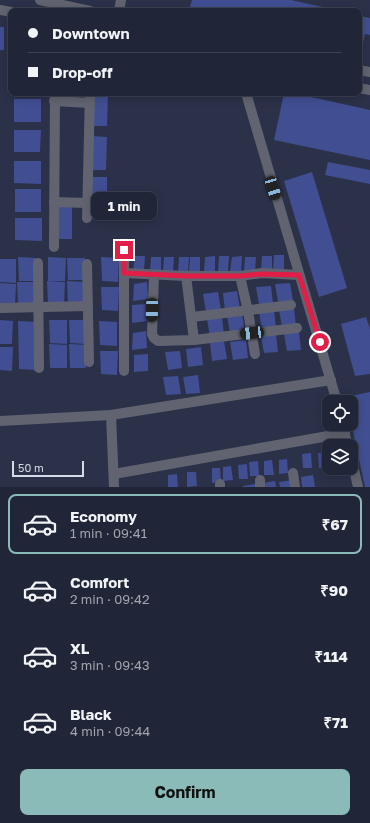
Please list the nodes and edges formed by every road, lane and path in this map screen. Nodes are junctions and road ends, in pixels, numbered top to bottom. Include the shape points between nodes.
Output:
1 (40, 0) edge
2 (60, 8) edge
3 (247, 96) edge
4 (55, 97) edge
5 (90, 98) edge
6 (54, 202) junction
7 (88, 203) junction
8 (88, 218) dead end
9 (54, 247) dead end
10 (124, 250) dead end
11 (38, 263) dead end
12 (87, 264) dead end
13 (124, 273) junction
14 (154, 275) junction
15 (299, 275) junction
16 (186, 276) junction
17 (240, 276) junction
18 (291, 305) dead end
19 (88, 306) junction
20 (38, 307) junction
21 (0, 308) edge
22 (248, 311) junction
23 (192, 317) junction
24 (297, 328) dead end
25 (252, 333) junction
26 (194, 340) junction
27 (256, 354) dead end
28 (89, 362) dead end
29 (38, 368) dead end
30 (124, 370) dead end
31 (331, 380) junction
32 (335, 395) edge
33 (111, 415) junction
34 (0, 421) edge
35 (329, 431) edge
36 (293, 473) dead end
37 (114, 474) junction
38 (355, 475) edge
39 (114, 487) edge
40 (295, 487) edge
41 (358, 487) edge

1 - 2 street
3 - 15 street
4 - 5 street
4 - 6 street
5 - 7 street
6 - 7 street
6 - 9 street
7 - 8 street
10 - 13 street
11 - 20 street
12 - 19 street
13 - 14 street
13 - 30 street
14 - 16 street
14 - 26 street via 154,338 158,341
15 - 17 street
15 - 31 street
16 - 17 street
16 - 23 street
17 - 22 street
18 - 22 street
19 - 20 street
19 - 28 street
20 - 21 street
20 - 29 street
22 - 23 street
22 - 25 street
23 - 26 street
24 - 25 street
25 - 26 street
25 - 27 street
31 - 32 street
31 - 33 street
33 - 34 street
33 - 37 street
35 - 37 street
36 - 40 street
37 - 39 street
38 - 41 street

